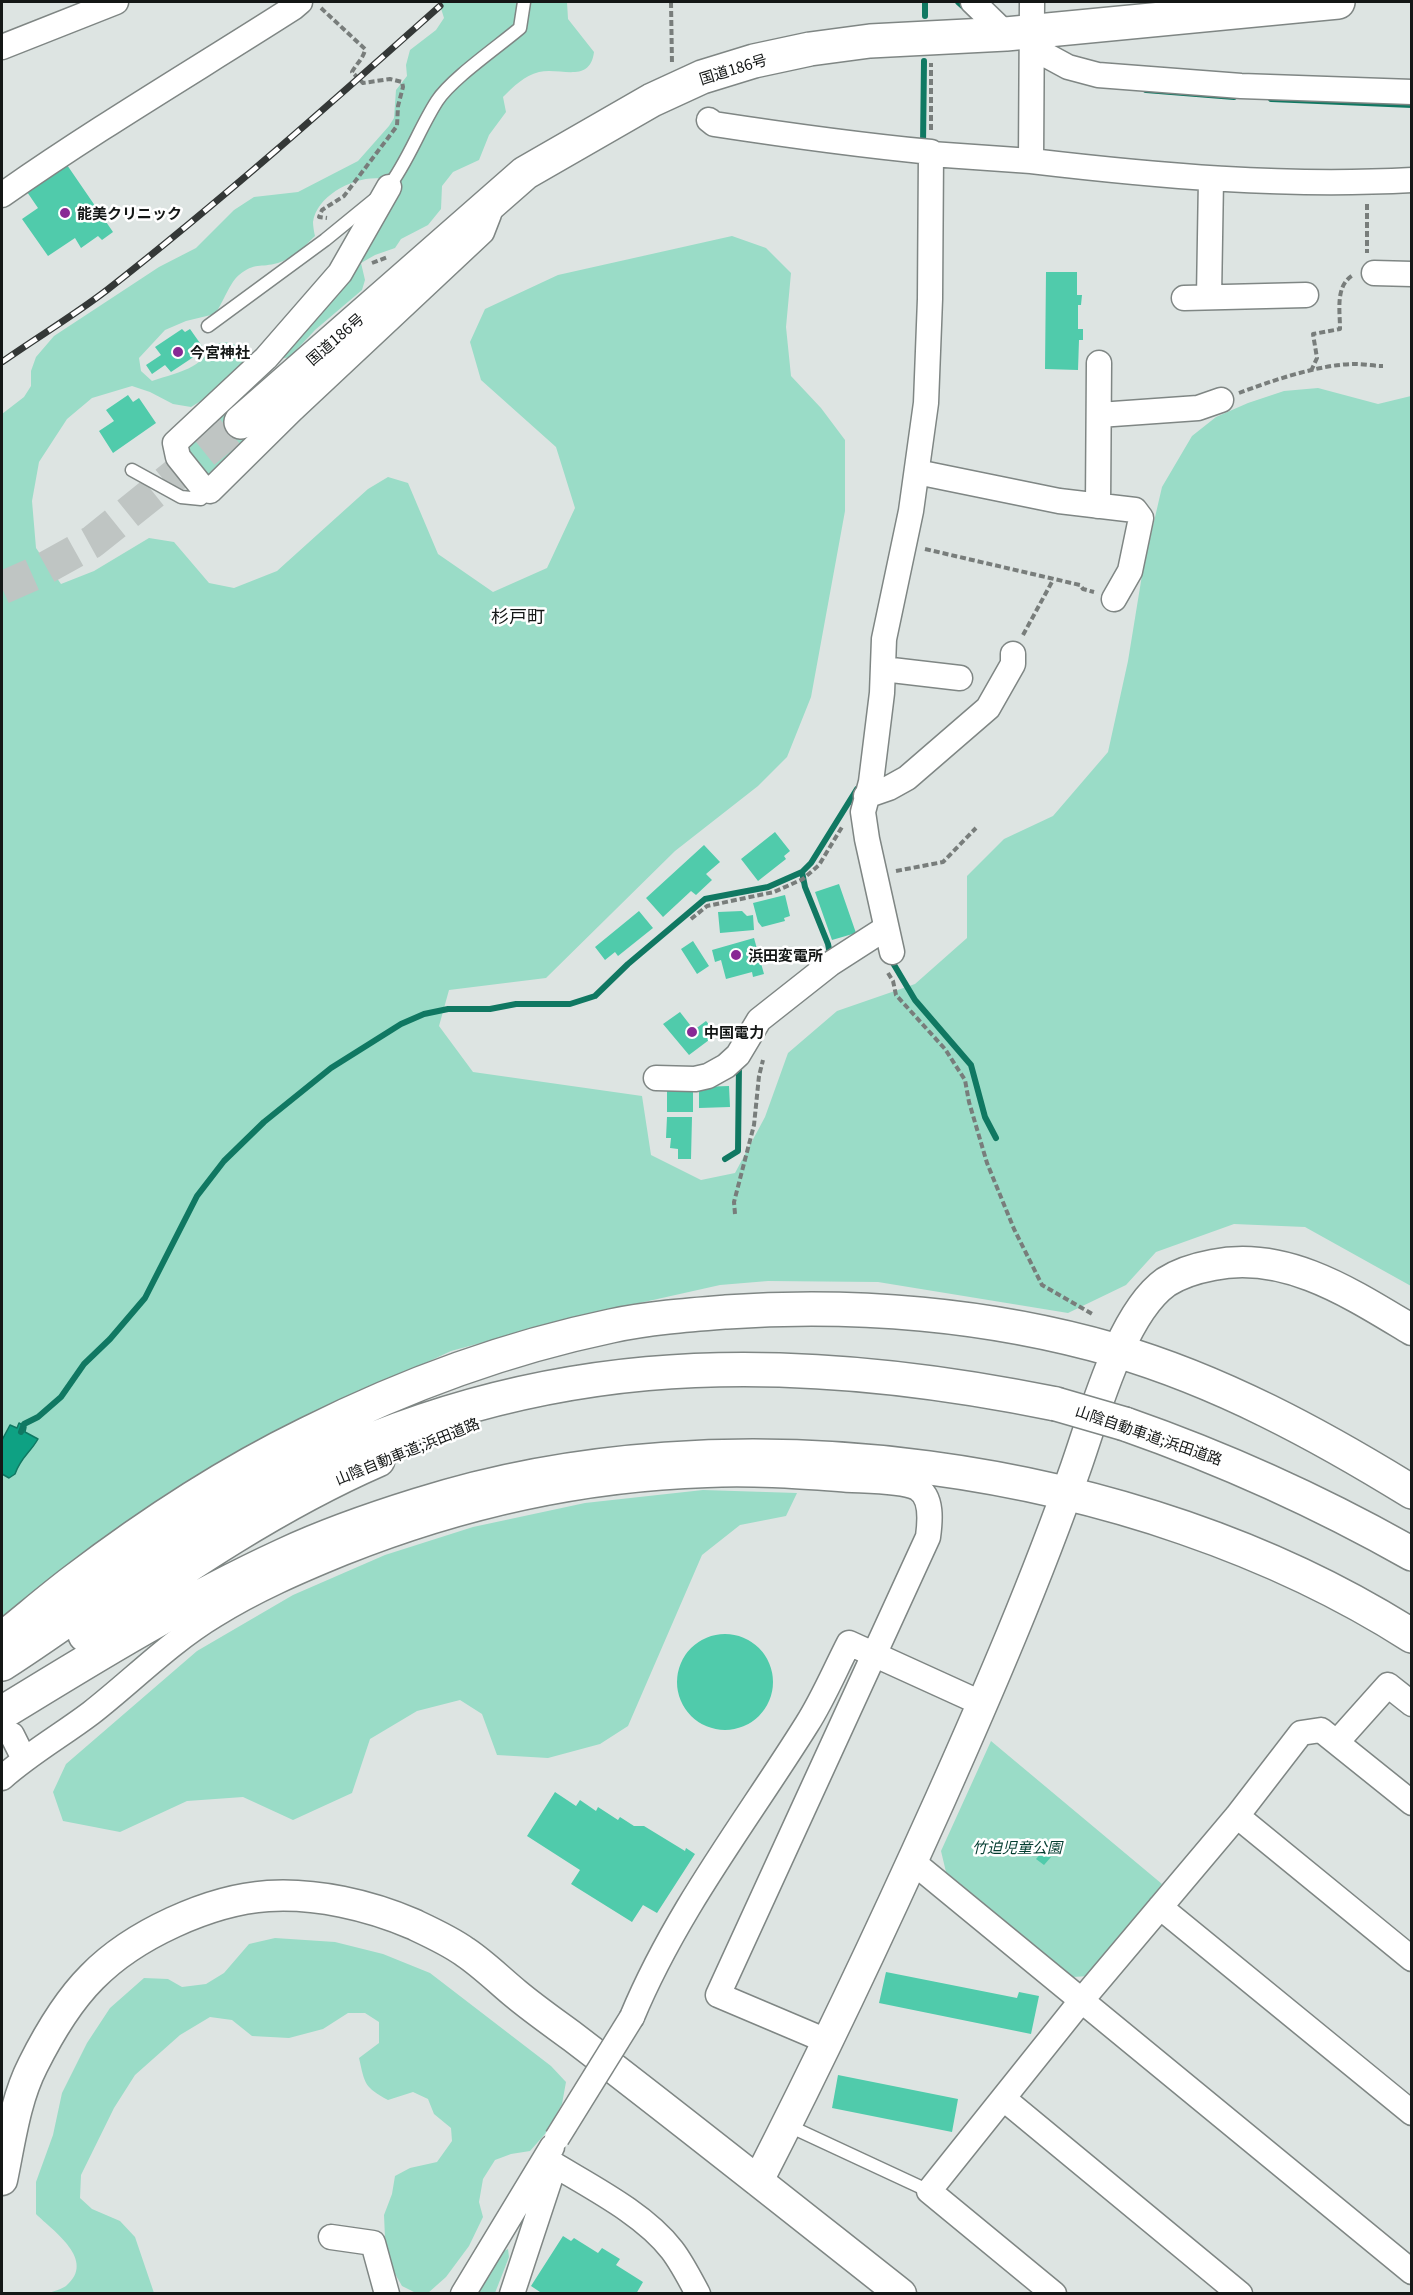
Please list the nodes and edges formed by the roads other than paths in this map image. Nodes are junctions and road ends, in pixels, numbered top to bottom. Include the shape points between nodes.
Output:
1 (116, 2) edge
2 (300, 2) edge
3 (524, 2) edge
4 (973, 2) edge
5 (1319, 2) edge
6 (1026, 29) edge
7 (2, 47) edge
8 (1412, 92) edge
9 (709, 120) dead end
10 (927, 152) junction
11 (1031, 161) junction
12 (1211, 179) junction
13 (1412, 180) edge
14 (389, 187) junction
15 (2, 195) edge
16 (497, 197) junction
17 (1367, 268) road end
18 (1412, 273) edge
19 (1306, 295) dead end
20 (1209, 297) junction
21 (1184, 298) dead end
22 (208, 326) dead end
23 (1099, 363) dead end
24 (1221, 400) road end
25 (1099, 415) junction
26 (241, 422) tunnel mouth
27 (132, 470) dead end
28 (916, 472) junction
29 (210, 491) junction
30 (1098, 506) junction
31 (1114, 599) road end
32 (1013, 654) road end
33 (884, 669) junction
34 (960, 678) dead end
35 (866, 796) junction
36 (886, 928) junction
37 (892, 952) road end
38 (656, 1078) dead end
39 (1412, 1330) edge
40 (1117, 1351) junction
41 (833, 1373) junction
42 (1412, 1492) edge
43 (1067, 1493) junction
44 (1412, 1554) edge
45 (1412, 1636) edge
46 (2, 1639) edge
47 (875, 1654) junction
48 (2, 1664) edge
49 (2, 1691) edge
50 (983, 1704) junction
51 (1412, 1704) edge
52 (7, 1724) edge
53 (1337, 1742) junction
54 (24, 1759) junction
55 (2, 1778) edge
56 (1412, 1803) edge
57 (1237, 1816) junction
58 (913, 1862) junction
59 (1160, 1907) junction
60 (1412, 1959) edge
61 (1081, 2001) junction
62 (829, 2042) junction
63 (11, 2092) edge
64 (1004, 2099) junction
65 (1412, 2113) edge
66 (787, 2125) junction
67 (545, 2159) junction
68 (2, 2180) edge
69 (758, 2181) junction
70 (928, 2192) junction
71 (331, 2236) dead end
72 (1412, 2272) edge
73 (387, 2294) edge
74 (463, 2294) edge
75 (512, 2294) edge
76 (698, 2294) edge
77 (901, 2294) edge
78 (1054, 2294) edge
79 (1240, 2294) edge

1 - 7 street
2 - 15 street via 75,144
3 - 14 lane via 520,28 438,98
4 - 6 street
5 - 6 highway, 国道186号
6 - 8 street via 1068,67 1098,75 1242,86
6 - 11 street
6 - 16 highway, 国道186号 via 810,49 702,77 538,163
9 - 10 street via 788,136
10 - 11 street
10 - 28 street via 930,299 926,403
11 - 12 street
12 - 13 street via 1367,183
12 - 20 street
14 - 22 lane
14 - 29 street via 342,270 266,358 175,443 178,458
16 - 26 highway, 国道186号
16 - 29 street via 482,232
17 - 18 street
19 - 20 street
20 - 21 street
23 - 25 street
24 - 25 street via 1198,408
25 - 30 street
27 - 29 lane via 181,497 201,499
28 - 30 street
28 - 33 street via 884,639
30 - 31 street via 1135,510 1141,518 1130,571
32 - 35 street via 1013,664 988,708 907,778
33 - 34 street
33 - 35 street via 872,782
35 - 36 street via 863,812
36 - 37 street
36 - 38 street via 830,964 759,1020 738,1055 726,1066 695,1079
39 - 40 street via 1322,1280 1276,1265 1226,1262 1195,1268 1165,1283 1141,1309
40 - 42 highway via 1209,1384 1277,1414
40 - 43 street
40 - 46 highway via 997,1324 844,1309 691,1315 613,1326 541,1344 413,1387 262,1458 129,1541
41 - 44 highway, 山陰自動車道;浜田道路, bridge via 940,1383 1056,1404 1125,1424 1265,1478
41 - 48 highway, 山陰自動車道;浜田道路 via 751,1368 647,1372 546,1387 424,1420 315,1463 206,1524
41 - 49 highway, 山陰自動車道;浜田道路 via 709,1378 603,1392 537,1406 430,1439 345,1475 269,1515
43 - 45 highway via 1179,1526 1274,1564 1331,1590
43 - 50 street
43 - 52 highway via 935,1467 790,1456 639,1461 492,1484 351,1528 219,1587 151,1625
47 - 50 street
47 - 54 street via 928,1537 930,1511 917,1489 894,1483 792,1476 706,1475 602,1484 501,1501 394,1533 293,1573 214,1615 90,1714
47 - 62 street via 718,1995
47 - 67 street, bridge via 849,1643 808,1723 673,1932 632,2017
50 - 58 street
51 - 53 street via 1388,1685
52 - 54 street
53 - 56 street
53 - 57 street via 1321,1730 1300,1733
54 - 55 street
57 - 59 street
57 - 60 street
58 - 61 street
58 - 62 street
59 - 61 street
59 - 65 street
61 - 64 street
61 - 72 street
62 - 66 street
63 - 68 street
63 - 69 street via 85,1985 145,1936 171,1922 222,1905 267,1896 320,1899 367,1906 413,1924 465,1952
64 - 70 street
64 - 79 street
66 - 69 street
66 - 70 lane
67 - 74 street
67 - 75 street via 550,2176
67 - 76 street via 658,2234 677,2257
69 - 77 street
70 - 78 street
71 - 73 street via 373,2243

